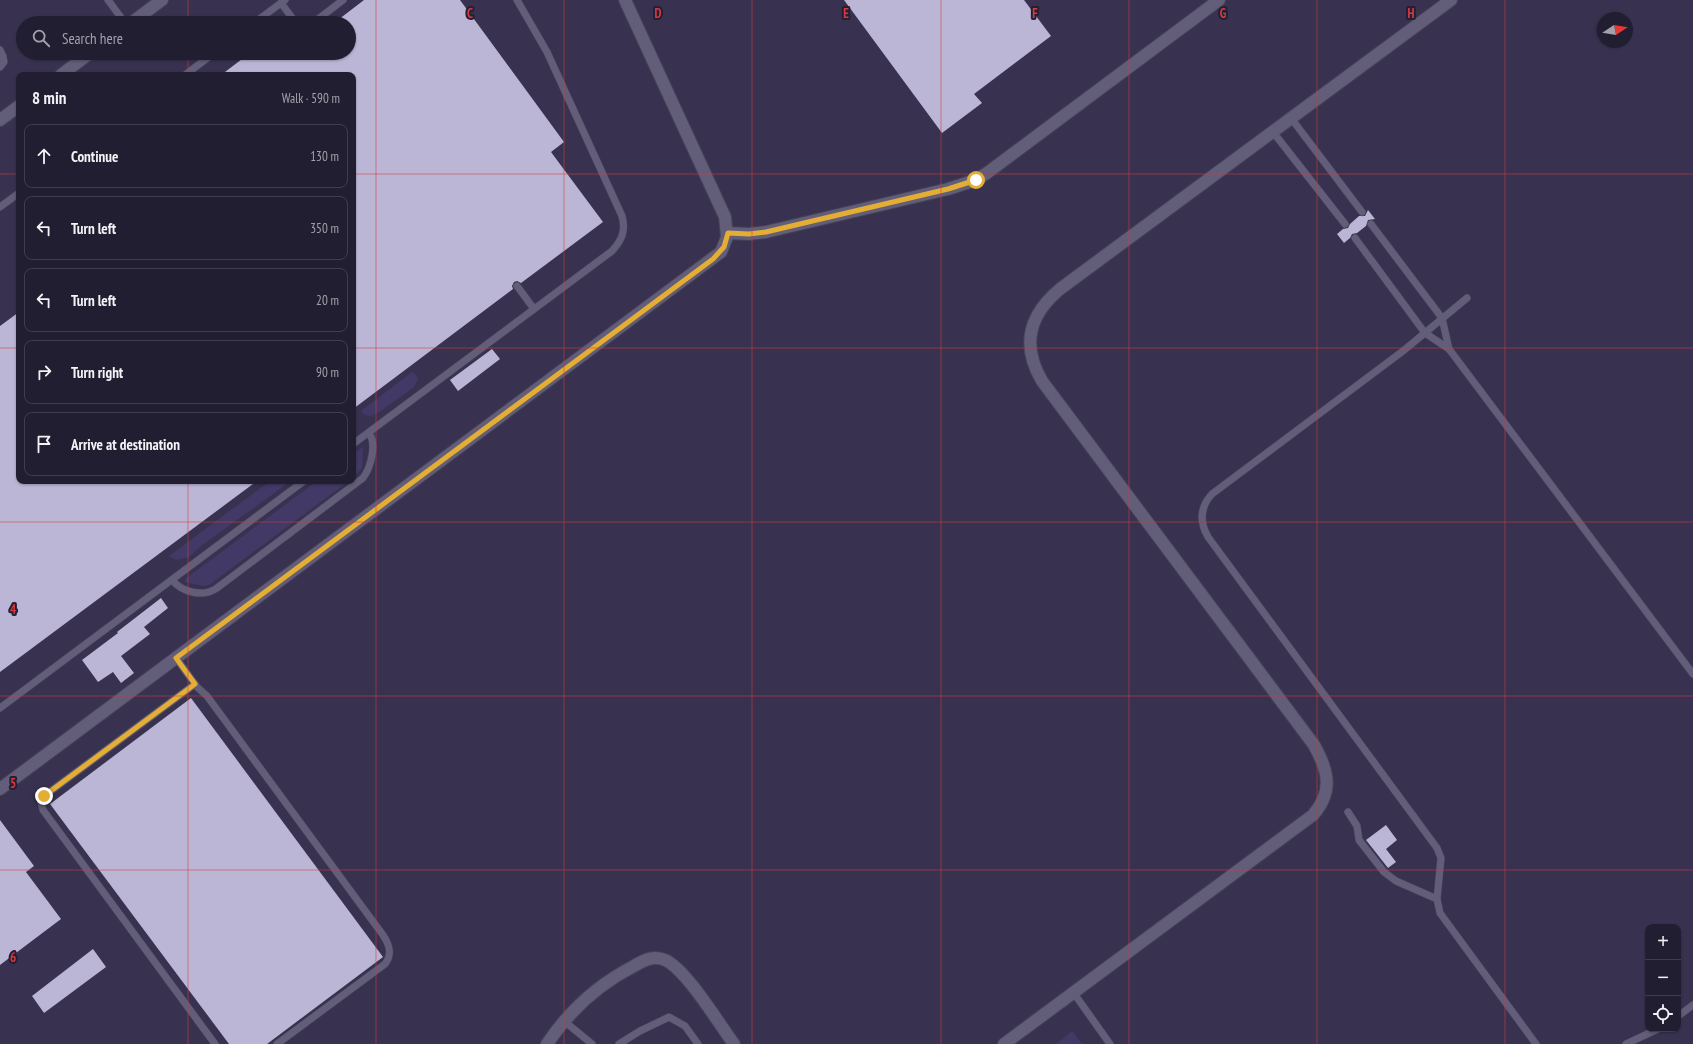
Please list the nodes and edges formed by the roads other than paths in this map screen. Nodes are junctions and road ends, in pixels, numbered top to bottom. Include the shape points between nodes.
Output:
1 (108, 0) edge
2 (162, 0) edge
3 (343, 0) edge
4 (517, 0) edge
5 (625, 0) edge
6 (1219, 0) edge
7 (1451, 0) edge
8 (283, 1) edge
9 (120, 16) edge
10 (140, 16) edge
11 (263, 16) edge
12 (292, 16) edge
13 (321, 16) edge
14 (0, 50) edge
15 (81, 60) edge
16 (205, 60) edge
17 (0, 67) edge
18 (65, 72) edge
19 (189, 72) edge
20 (16, 108) edge
21 (1291, 118) junction
22 (0, 120) edge
23 (1273, 132) junction
24 (16, 195) edge
25 (0, 208) edge
26 (1362, 212) dead end
27 (1344, 224) dead end
28 (1371, 224) dead end
29 (728, 233) junction
30 (1355, 238) dead end
31 (517, 286) dead end
32 (1467, 298) dead end
33 (534, 309) junction
34 (1442, 318) junction
35 (1425, 333) junction
36 (1449, 349) junction
37 (369, 433) junction
38 (356, 441) edge
39 (356, 483) edge
40 (300, 484) edge
41 (355, 484) edge
42 (172, 580) junction
43 (176, 658) junction
44 (1693, 674) edge
45 (195, 684) junction
46 (0, 708) edge
47 (0, 789) edge
48 (1348, 812) dead end
49 (1437, 899) junction
50 (1073, 992) junction
51 (1693, 1004) edge
52 (1681, 1014) edge
53 (564, 1022) junction
54 (1652, 1032) edge
55 (215, 1044) edge
56 (278, 1044) edge
57 (547, 1044) edge
58 (592, 1044) edge
59 (619, 1044) edge
60 (698, 1044) edge
61 (734, 1044) edge
62 (1004, 1044) edge
63 (1110, 1044) edge
64 (1536, 1044) edge
65 (1626, 1044) edge

1 - 9 lane
2 - 10 street
3 - 13 lane
4 - 33 lane via 547,52 622,216 624,226 622,239 612,251
5 - 29 street via 722,208
6 - 29 street via 976,180 948,189 766,232
7 - 21 street
8 - 11 lane
8 - 12 lane
14 - 17 lane via 4,62
15 - 18 street
16 - 19 lane
20 - 22 street
21 - 23 street
21 - 26 lane
23 - 27 lane
23 - 50 street via 1050,298 1034,322 1031,332 1031,353 1042,381 1314,745 1326,771 1325,795 1313,815
24 - 25 lane
28 - 34 lane
29 - 43 street via 724,247 713,259
30 - 35 lane
31 - 33 lane
32 - 34 lane
33 - 37 lane
34 - 35 lane
34 - 36 lane
35 - 36 lane
35 - 49 lane via 1212,494 1205,504 1202,524 1208,537 1437,848 1440,858
36 - 44 lane
37 - 38 lane
37 - 39 lane via 372,440 368,471
40 - 42 lane
41 - 42 lane via 214,591 202,593 183,590
42 - 46 lane
43 - 45 lane
43 - 47 street
45 - 55 lane via 44,796 40,802 43,810
45 - 56 lane via 207,696 378,928 389,948 389,957 385,964
48 - 49 lane via 1357,826 1359,840 1384,872 1396,881
49 - 64 lane via 1443,919
50 - 62 street
50 - 63 lane
51 - 52 lane
53 - 57 street
53 - 58 lane
53 - 61 street via 608,981 643,961 659,958 679,970
54 - 65 lane
59 - 60 lane via 669,1017 685,1026

